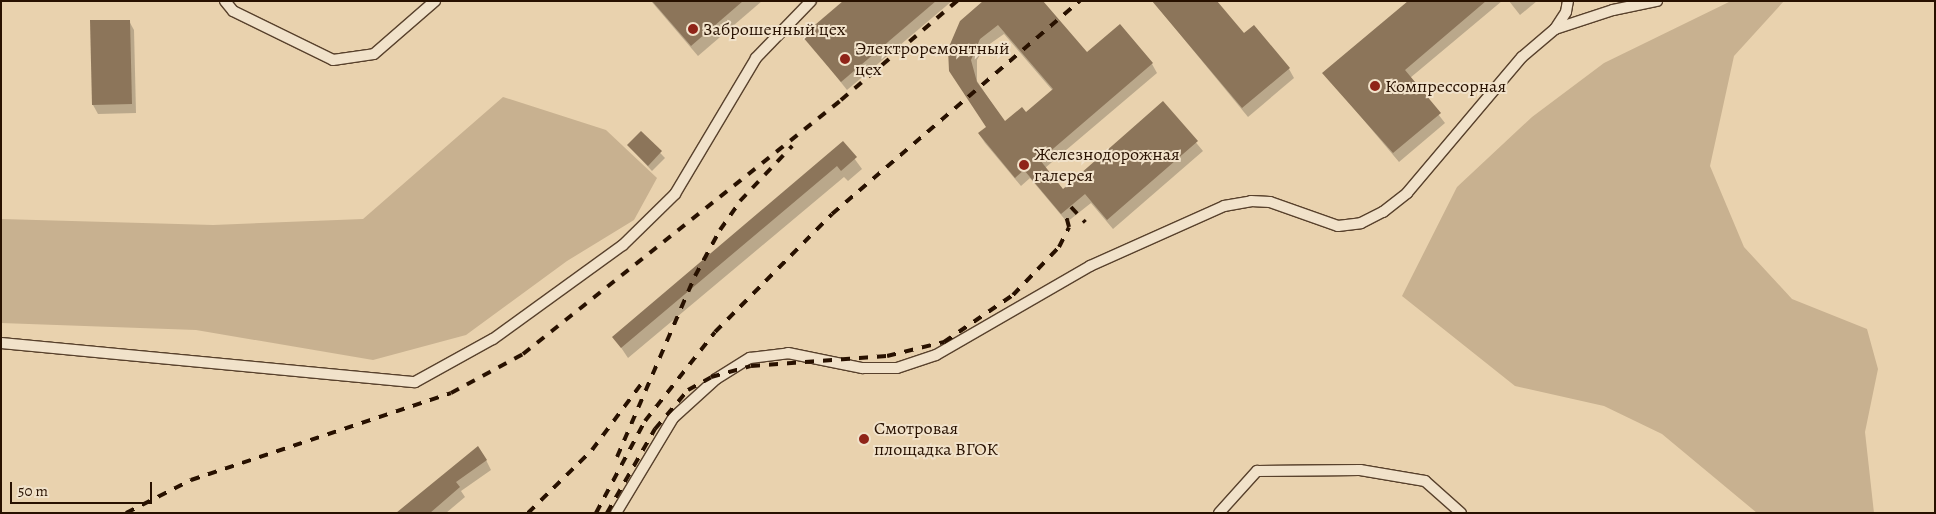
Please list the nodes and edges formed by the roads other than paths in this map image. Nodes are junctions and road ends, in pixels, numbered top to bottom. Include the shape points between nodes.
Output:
1 (225, 1) edge
2 (435, 1) edge
3 (811, 1) edge
4 (1568, 1) edge
5 (1657, 1) edge
6 (1555, 29) junction
7 (1, 343) edge
8 (616, 513) edge
9 (1219, 513) edge
10 (1461, 513) edge

1 - 2 lane via 233,11 333,60 374,54
3 - 7 lane via 756,58 675,194 623,245 493,339 414,382
4 - 6 lane via 1566,12
5 - 6 lane via 1613,10
6 - 8 lane via 1522,56 1407,193 1383,212 1361,223 1338,226 1270,202 1251,201 1224,206 1090,266 936,355 897,368 862,368 788,352 750,358 716,379 673,418
9 - 10 lane via 1257,471 1360,470 1425,481

